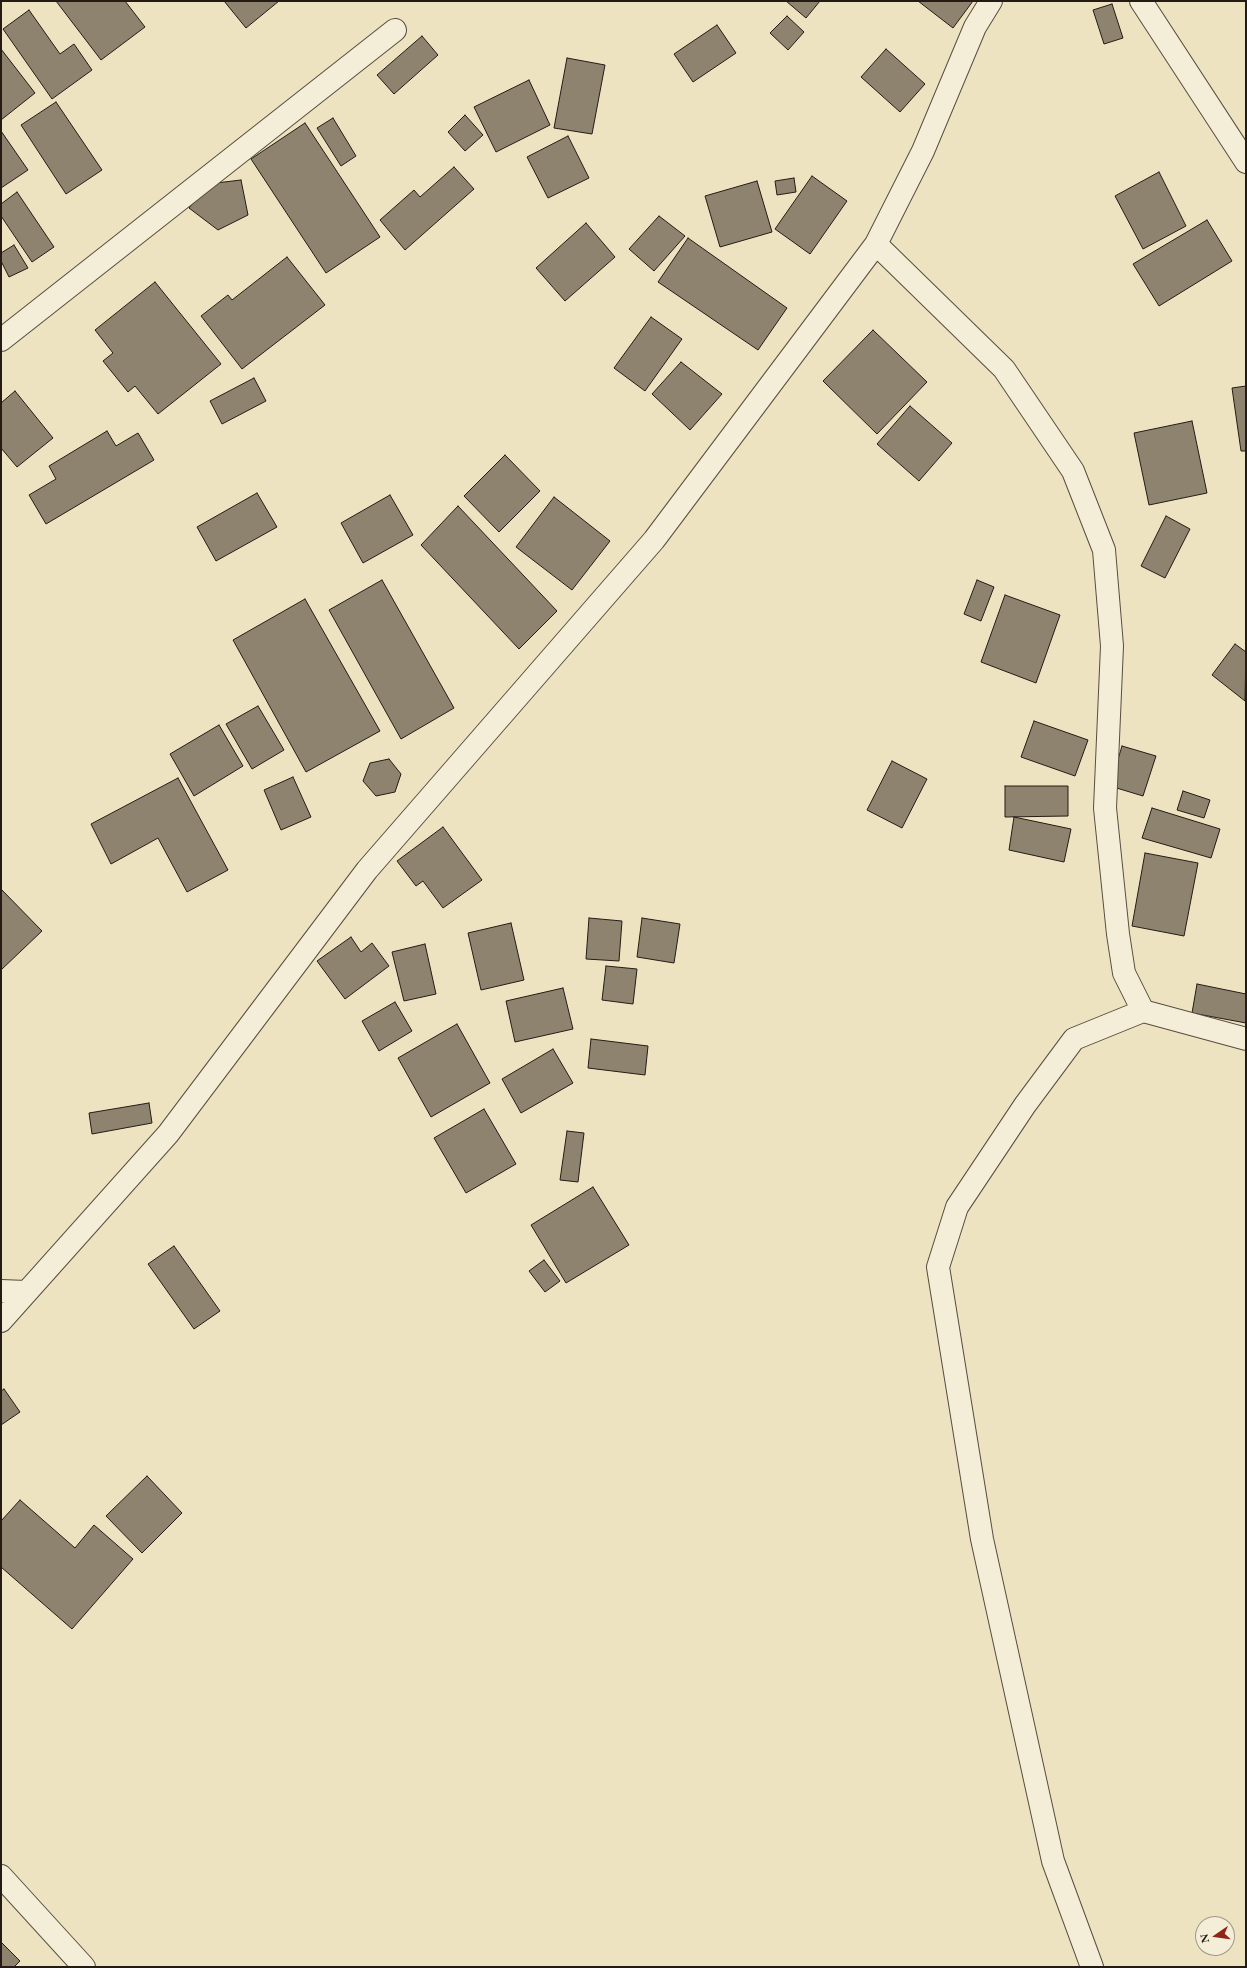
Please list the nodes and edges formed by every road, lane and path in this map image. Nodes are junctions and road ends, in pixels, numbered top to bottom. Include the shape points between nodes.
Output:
1 (991, 1) edge
2 (1141, 1) edge
3 (395, 30) dead end
4 (1246, 162) edge
5 (876, 244) junction
6 (1, 340) edge
7 (1144, 1011) junction
8 (1246, 1039) edge
9 (1, 1292) edge
10 (26, 1292) junction
11 (1, 1321) edge
12 (1, 1876) edge
13 (84, 1967) edge
14 (1092, 1967) edge

1 - 5 street via 975,27 923,151
2 - 4 street
3 - 6 street
5 - 7 street via 1004,370 1073,471 1104,550 1112,646 1105,808 1124,973
5 - 10 street via 654,540 367,870 168,1134
7 - 8 street
7 - 14 street via 1074,1039 1025,1105 957,1207 938,1267 982,1539 1053,1861
9 - 10 street
10 - 11 street
12 - 13 street

